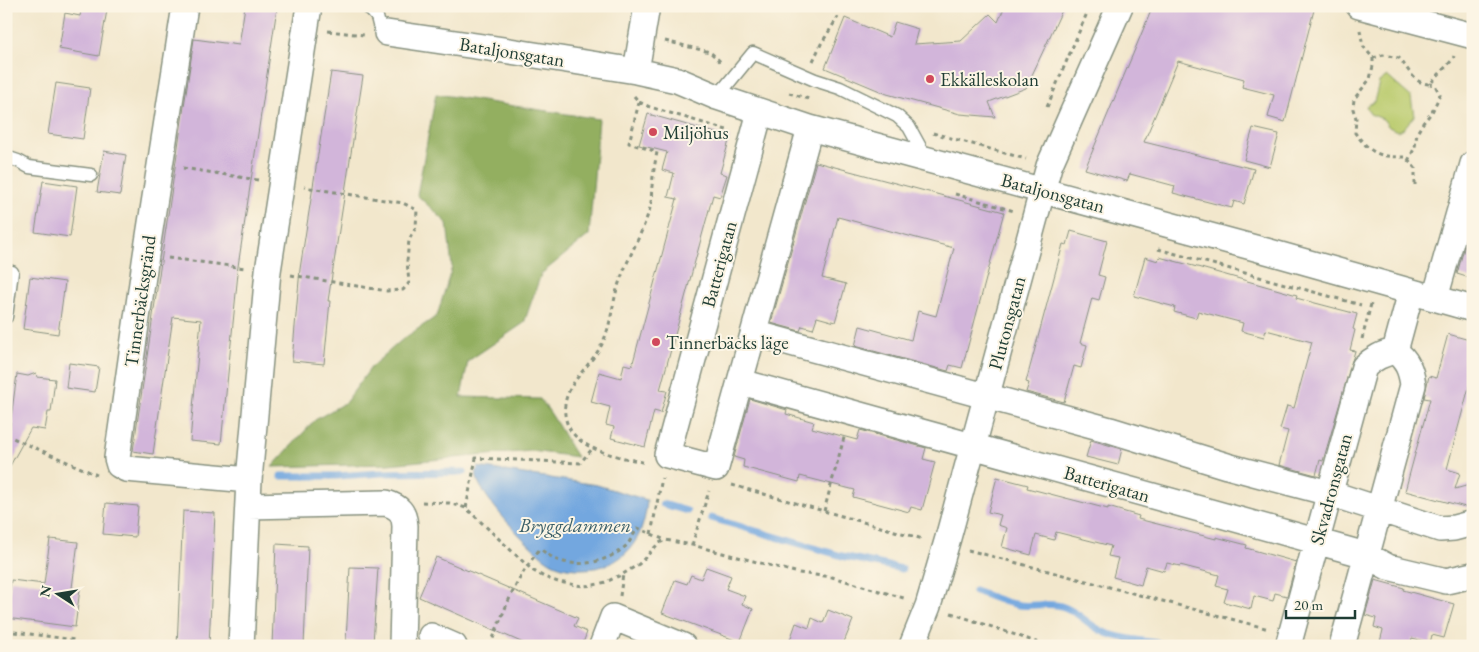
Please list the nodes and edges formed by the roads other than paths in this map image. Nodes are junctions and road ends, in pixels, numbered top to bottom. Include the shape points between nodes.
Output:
1 (185, 6) edge
2 (367, 6) edge
3 (647, 6) edge
4 (1120, 6) edge
5 (1362, 7) edge
6 (307, 17) edge
7 (386, 33) joint
8 (1466, 34) edge
9 (636, 71) junction
10 (717, 97) junction
11 (760, 112) junction
12 (810, 128) junction
13 (6, 157) edge
14 (926, 158) junction
15 (1473, 164) edge
16 (91, 175) dead end
17 (1042, 190) junction
18 (12, 272) dead end
19 (1411, 292) junction
20 (1435, 298) junction
21 (1473, 310) edge
22 (6, 317) edge
23 (754, 333) junction
24 (1395, 351) junction
25 (741, 382) junction
26 (987, 396) junction
27 (973, 447) junction
28 (250, 480) junction
29 (1330, 493) junction
30 (248, 506) junction
31 (1379, 510) junction
32 (1473, 524) edge
33 (1316, 541) junction
34 (1366, 555) junction
35 (1473, 575) edge
36 (431, 636) dead end
37 (1289, 640) edge
38 (241, 646) edge
39 (402, 646) edge
40 (454, 646) edge
41 (602, 646) edge
42 (683, 646) edge
43 (912, 646) edge
44 (1342, 646) edge

1 - 28 street, Tinnerbäcksgränd via 117,450 119,465 134,470
2 - 7 lane
3 - 9 street
4 - 17 street, Plutonsgatan via 1049,166
5 - 8 street
6 - 28 street via 268,271
7 - 9 street, Bataljonsgatan
9 - 10 street, Bataljonsgatan via 677,80
10 - 11 street, Bataljonsgatan
10 - 14 lane via 753,53 840,88 897,116 909,127
11 - 12 street, Bataljonsgatan
11 - 25 street, Batterigatan via 667,455 716,468
12 - 14 street, Bataljonsgatan
12 - 23 street, Batterigatan
13 - 16 lane via 29,167
14 - 17 street, Bataljonsgatan
15 - 20 street
17 - 19 street, Bataljonsgatan
17 - 26 street, Plutonsgatan
18 - 22 lane
19 - 20 street, Bataljonsgatan
19 - 24 street
20 - 21 street, Bataljonsgatan
23 - 25 street, Batterigatan
23 - 26 street
24 - 29 street, Skvadronsgatan via 1382,354 1364,367
24 - 31 street via 1408,365 1413,385
25 - 27 street, Batterigatan
26 - 27 street, Plutonsgatan
26 - 29 street
27 - 33 street, Batterigatan
27 - 43 street, Plutonsgatan via 928,606
28 - 30 street
29 - 31 street
29 - 33 street, Skvadronsgatan
30 - 38 street
30 - 39 street via 386,503 399,509 405,526
31 - 32 street via 1440,528
31 - 34 street
33 - 34 street, Batterigatan
33 - 37 street, Skvadronsgatan
34 - 35 street, Batterigatan via 1388,567 1438,580
34 - 44 street
36 - 40 street
41 - 42 street via 613,617

